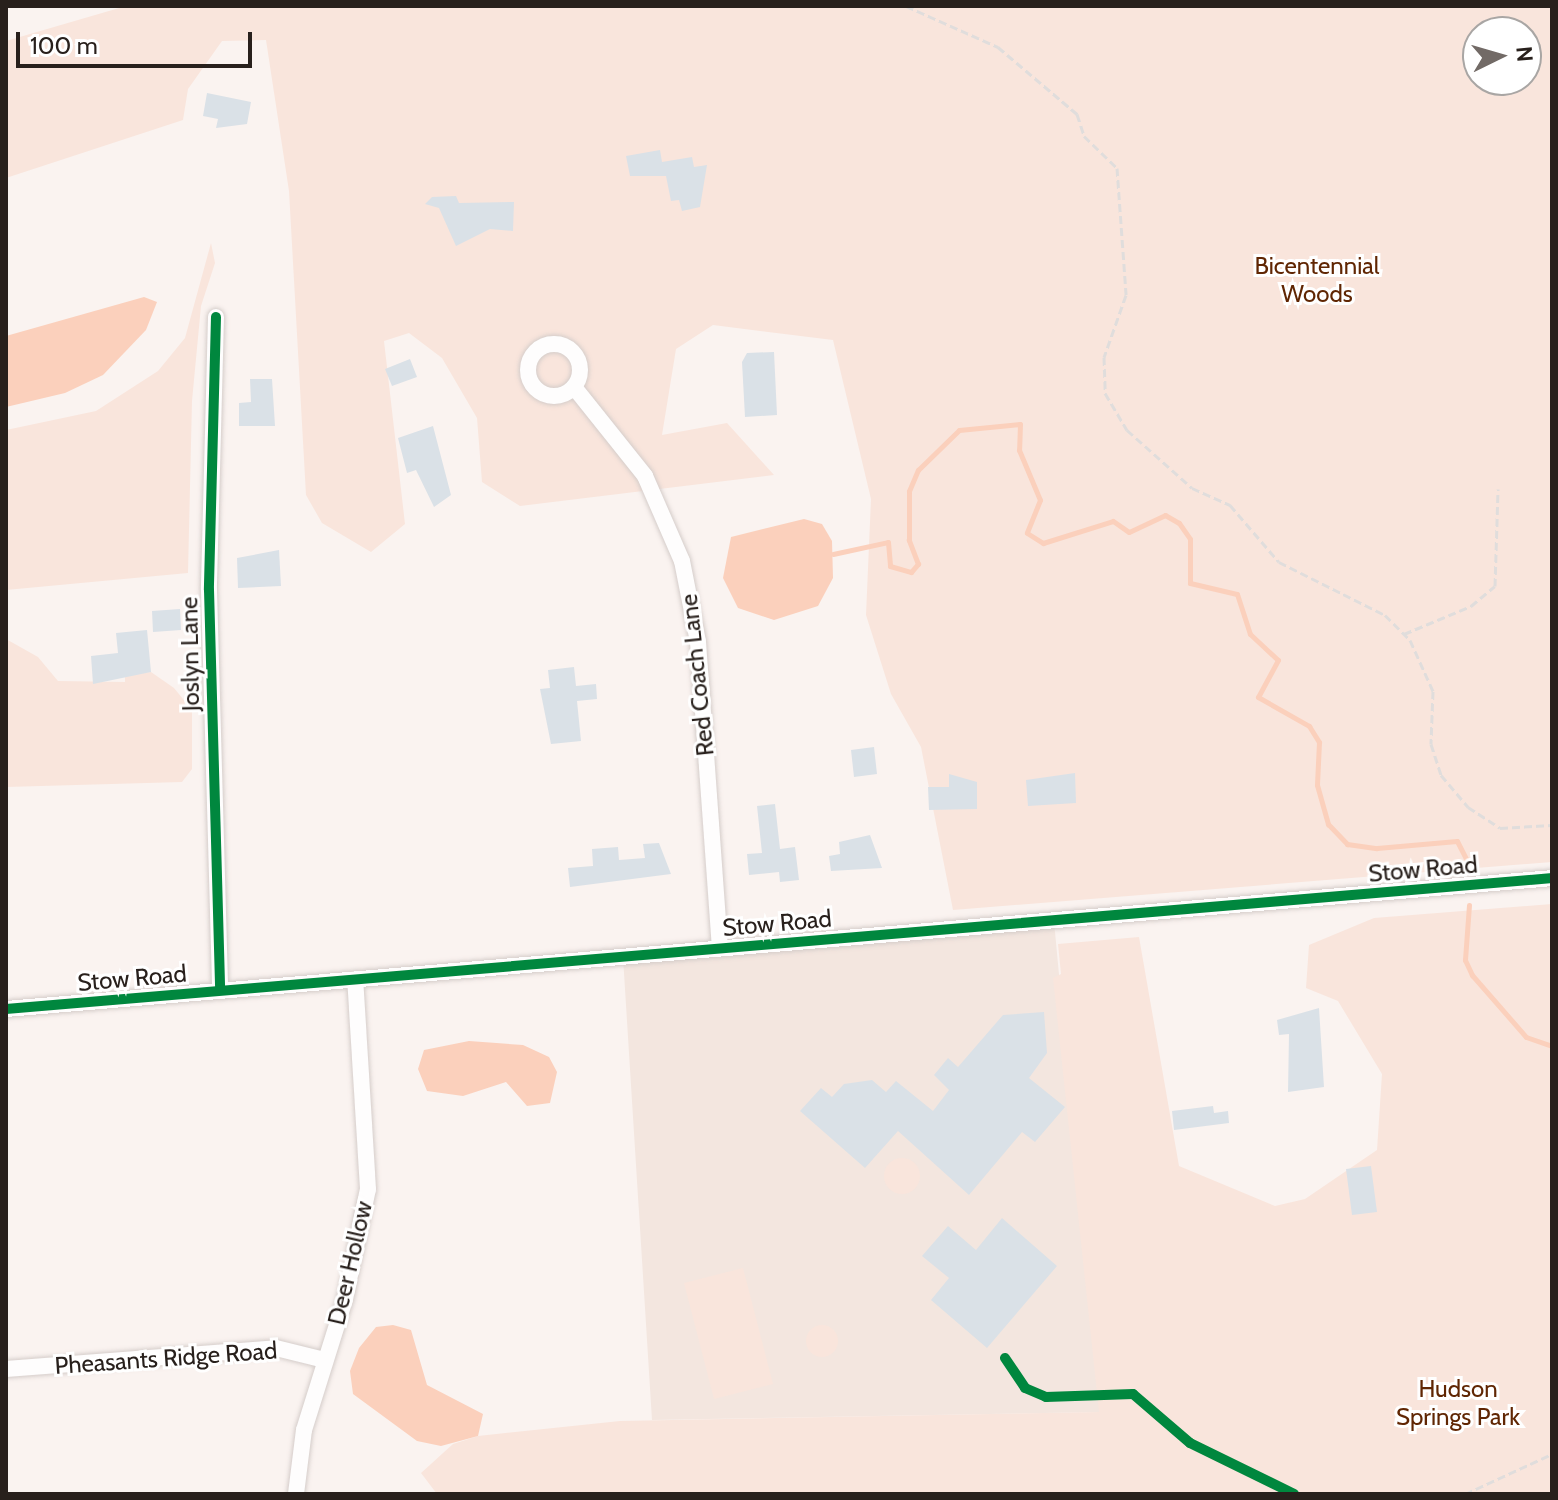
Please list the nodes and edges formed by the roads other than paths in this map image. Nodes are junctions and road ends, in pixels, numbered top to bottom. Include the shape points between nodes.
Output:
1 (216, 317) dead end
2 (574, 387) dead end
3 (1552, 878) edge
4 (720, 948) junction
5 (355, 979) junction
6 (220, 990) junction
7 (6, 1009) edge
8 (325, 1360) junction
9 (6, 1369) edge
10 (296, 1494) edge

1 - 6 street, Joslyn Lane via 209,590
2 - 4 street, Red Coach Lane via 645,476 682,561 698,642
3 - 4 street, Stow Road
4 - 5 street, Stow Road
5 - 6 street, Stow Road
5 - 8 street, Deer Hollow via 368,1189
6 - 7 street, Stow Road
8 - 9 street, Pheasants Ridge Road via 276,1348
8 - 10 street, Deer Hollow via 304,1430

